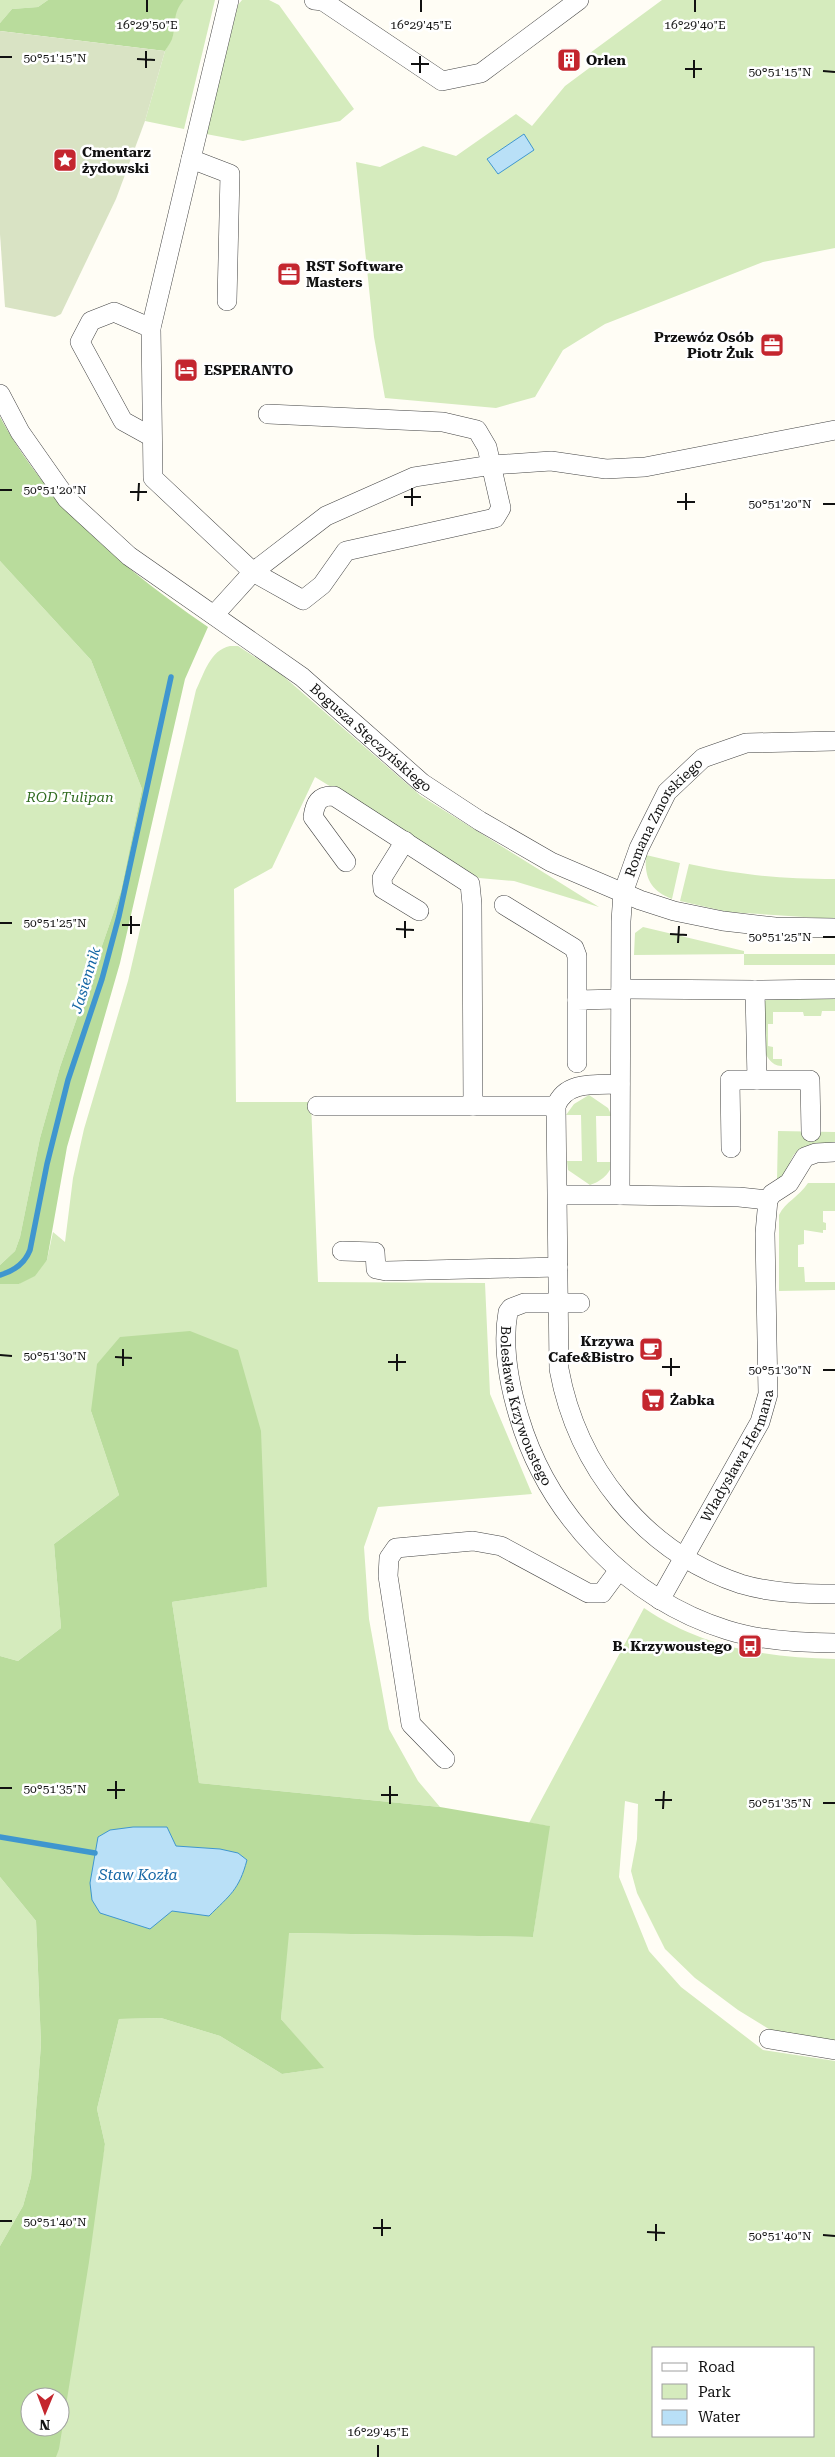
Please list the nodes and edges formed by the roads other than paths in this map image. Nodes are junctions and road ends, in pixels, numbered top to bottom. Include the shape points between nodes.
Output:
1 (229, 0) edge
2 (314, 0) edge
3 (323, 0) edge
4 (579, 0) edge
5 (191, 159) junction
6 (227, 301) dead end
7 (151, 328) junction
8 (0, 394) edge
9 (268, 414) dead end
10 (835, 430) edge
11 (152, 437) junction
12 (492, 464) junction
13 (253, 572) junction
14 (214, 616) junction
15 (835, 741) edge
16 (405, 841) junction
17 (346, 862) dead end
18 (623, 893) junction
19 (504, 905) dead end
20 (419, 911) dead end
21 (835, 928) edge
22 (835, 989) edge
23 (756, 990) junction
24 (620, 994) junction
25 (577, 1000) junction
26 (577, 1063) dead end
27 (757, 1080) junction
28 (620, 1084) junction
29 (317, 1106) dead end
30 (473, 1106) junction
31 (556, 1106) junction
32 (811, 1132) dead end
33 (731, 1148) dead end
34 (835, 1152) edge
35 (558, 1195) junction
36 (620, 1195) junction
37 (768, 1200) junction
38 (342, 1251) dead end
39 (558, 1267) junction
40 (558, 1303) junction
41 (580, 1303) dead end
42 (685, 1557) junction
43 (619, 1570) junction
44 (835, 1594) edge
45 (660, 1600) junction
46 (835, 1643) edge
47 (445, 1759) dead end
48 (770, 2039) dead end
49 (835, 2050) edge

1 - 5 street
2 - 3 street
3 - 4 street via 442,81 480,73
5 - 6 street via 230,174
5 - 7 street
7 - 11 street
7 - 11 street via 114,312 91,321 80,342 123,421
8 - 14 street, Bogusza Stęczyńskiego via 20,432 67,500 129,556
9 - 12 street via 443,422 478,430
10 - 12 street via 645,466 606,469 552,461
11 - 13 street via 153,478
12 - 13 street via 414,477 326,516
12 - 13 street via 501,508 495,518 346,551 322,585 303,600
13 - 14 street
14 - 18 street, Bogusza Stęczyńskiego via 302,677 422,783 551,862
15 - 18 street, Romana Zmorskiego via 746,744 704,758 667,792 639,848
16 - 17 street via 334,796 325,795 314,806 313,817
16 - 20 street via 381,884
16 - 30 street via 470,884
18 - 21 street, Bogusza Stęczyńskiego via 674,911 723,921 775,927
18 - 24 street, Romana Zmorskiego
19 - 25 street via 574,948 577,956
22 - 23 street
23 - 24 street
23 - 27 street
24 - 25 street
24 - 28 street, Romana Zmorskiego
25 - 26 street
27 - 32 street via 810,1080
27 - 33 street via 730,1080
28 - 31 street via 574,1087 559,1098
28 - 36 street, Romana Zmorskiego
29 - 30 street
30 - 31 street
31 - 35 street
34 - 37 street via 805,1156 789,1183
35 - 36 street
35 - 39 street
36 - 37 street
37 - 42 street, Władysława Hermana via 765,1233 768,1394 760,1422
38 - 39 street via 375,1252 376,1269 386,1271
39 - 40 street
40 - 41 street
40 - 42 street via 560,1369 568,1409 578,1436 618,1499 648,1529
40 - 43 street, Bolesława Krzywoustego via 524,1303 508,1312 507,1358 514,1397 524,1435 552,1491 570,1517
42 - 44 street via 742,1584 791,1592
42 - 45 street, Władysława Hermana
43 - 45 street, Bolesława Krzywoustego
43 - 47 street via 602,1593 588,1593 501,1546 473,1542 396,1548 388,1558 388,1576 411,1724
45 - 46 street, Bolesława Krzywoustego via 698,1619 752,1636
48 - 49 street

